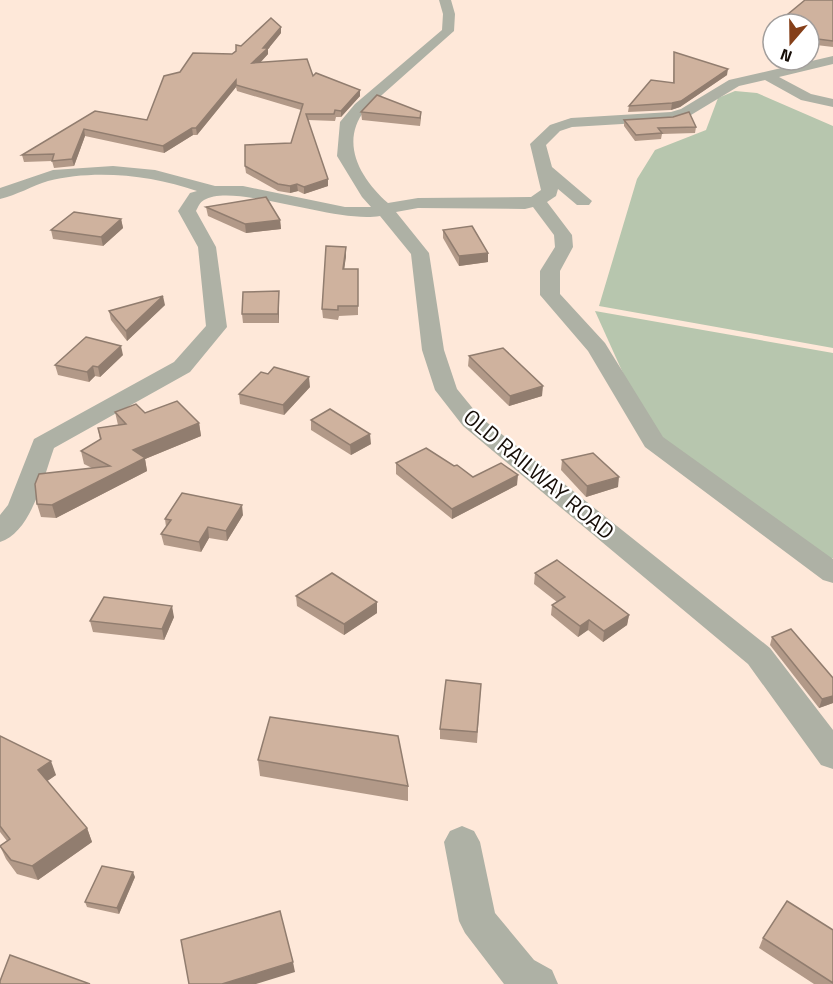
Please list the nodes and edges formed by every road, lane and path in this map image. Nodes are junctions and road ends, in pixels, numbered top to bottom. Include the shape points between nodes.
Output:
1 (445, 0) edge
2 (833, 60) edge
3 (765, 74) junction
4 (833, 103) edge
5 (543, 168) junction
6 (213, 191) junction
7 (0, 194) edge
8 (537, 201) junction
9 (583, 201) dead end
10 (384, 209) junction
11 (0, 533) edge
12 (833, 573) edge
13 (833, 755) edge
14 (462, 842) dead end
15 (538, 984) edge

1 - 10 street, OLD RAILWAY ROAD via 448,31 360,107 348,122 345,156 371,197
2 - 3 street
3 - 4 street via 805,99
3 - 5 street via 734,83 686,112 672,116 572,123 555,128 538,144
5 - 8 street via 549,192
5 - 9 street
6 - 7 street via 190,182 108,170 54,175
6 - 10 street via 243,191 345,212
6 - 11 street via 196,197 187,211 207,247 217,327 182,366 43,444 20,508
8 - 10 street via 418,203
8 - 12 street via 563,235 564,247 550,271 550,295 597,348 654,442
10 - 13 street, OLD RAILWAY ROAD via 420,253 433,350 452,398 471,421 759,656
14 - 15 street via 478,921 520,973

